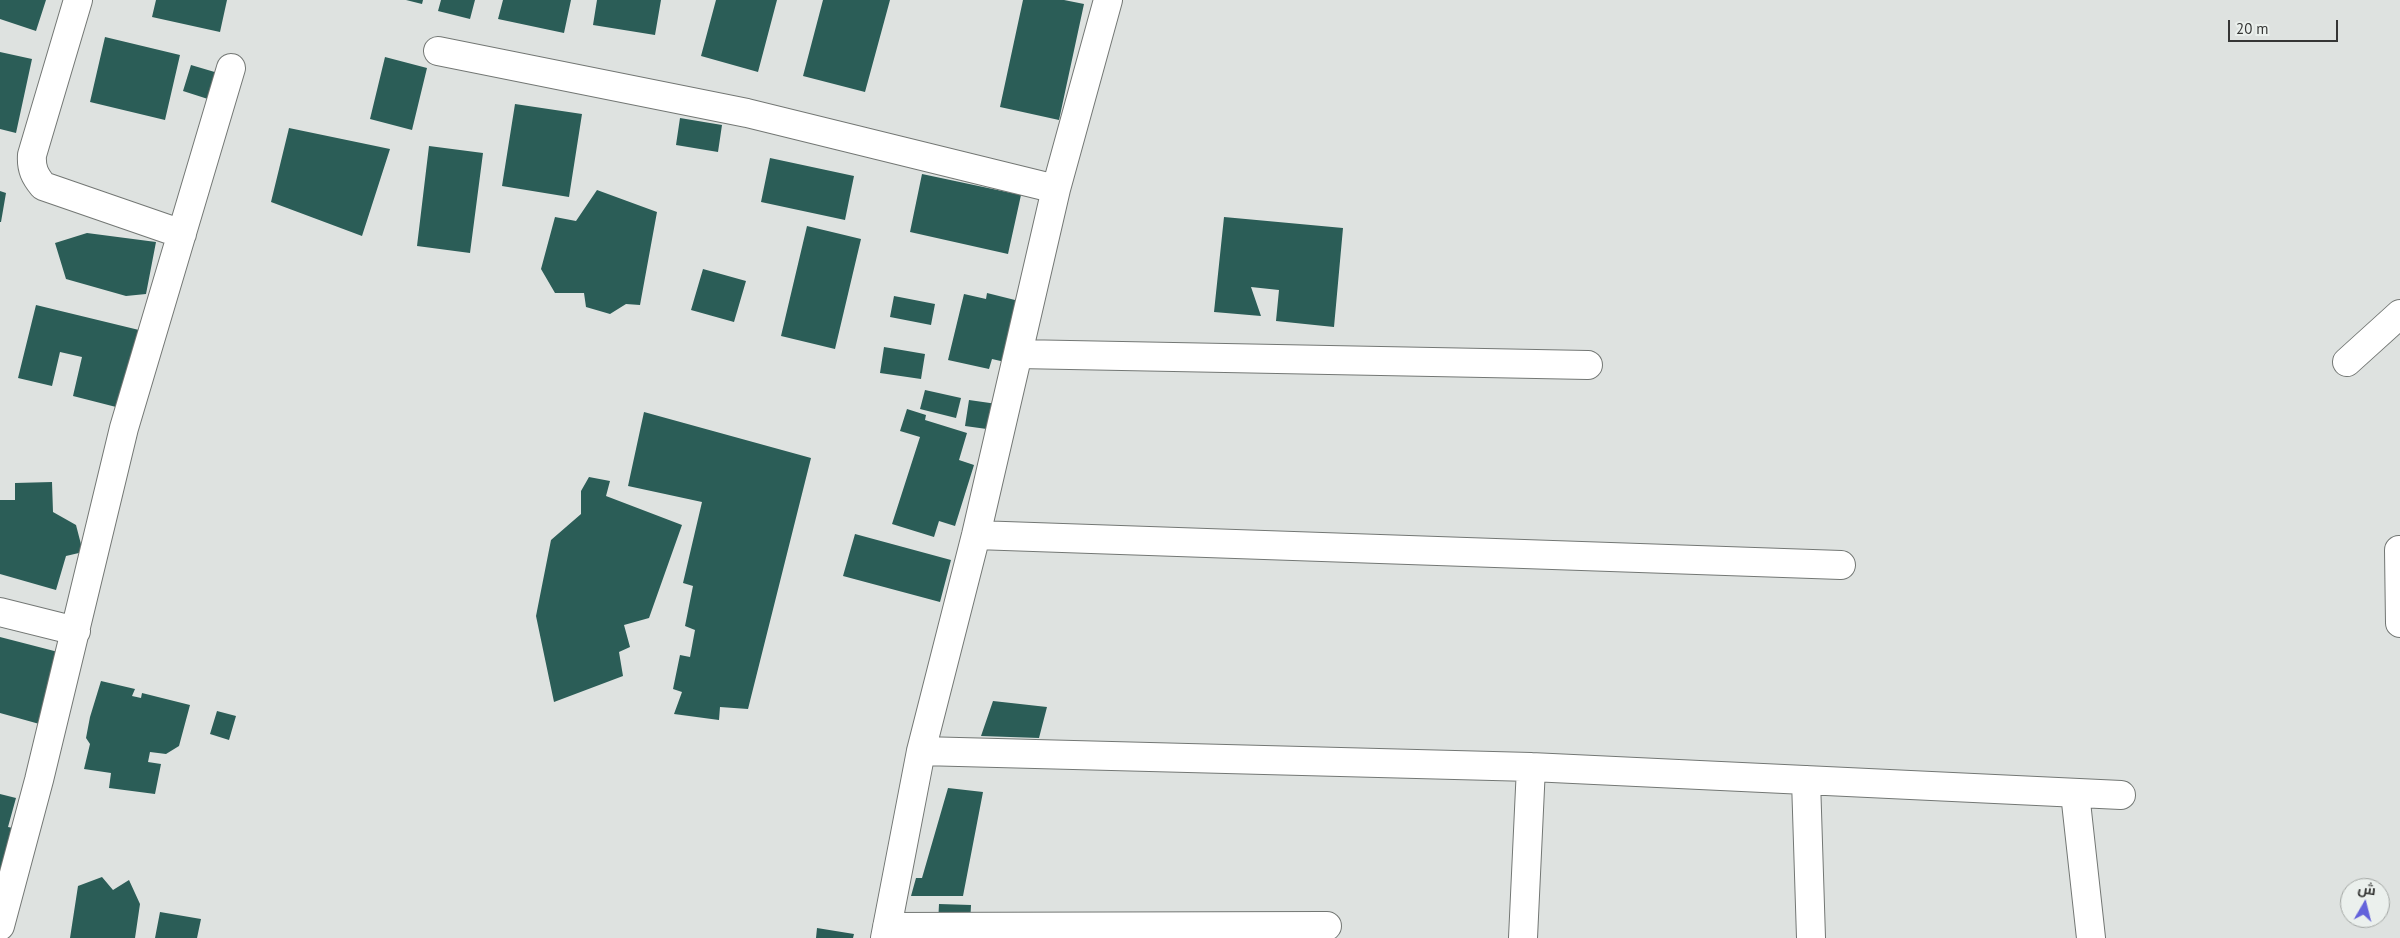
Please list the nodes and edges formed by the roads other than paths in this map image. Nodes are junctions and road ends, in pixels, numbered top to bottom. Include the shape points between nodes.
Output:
1 (78, 0) edge
2 (1108, 0) edge
3 (438, 51) dead end
4 (231, 68) dead end
5 (1056, 189) junction
6 (182, 234) junction
7 (2400, 314) edge
8 (1018, 354) junction
9 (2348, 362) dead end
10 (1588, 365) dead end
11 (976, 535) junction
12 (2399, 550) dead end
13 (1840, 565) dead end
14 (0, 612) edge
15 (2400, 623) edge
16 (76, 631) junction
17 (921, 751) junction
18 (1531, 767) junction
19 (1806, 780) junction
20 (2075, 793) junction
21 (2120, 795) dead end
22 (0, 926) edge
23 (1327, 926) dead end
24 (886, 933) edge
25 (1523, 938) edge
26 (1811, 938) edge
27 (2091, 938) edge

1 - 6 street via 32,155 34,175 43,186
2 - 5 street
3 - 5 street via 746,113
4 - 6 street
5 - 8 street
6 - 16 street via 124,428
7 - 9 street
8 - 10 street
8 - 11 street
11 - 13 street
11 - 17 street
12 - 15 street
14 - 16 street
16 - 22 street
17 - 18 street
17 - 24 street
18 - 19 street
18 - 25 street
19 - 20 street
19 - 26 street
20 - 21 street
20 - 27 street
23 - 24 street

